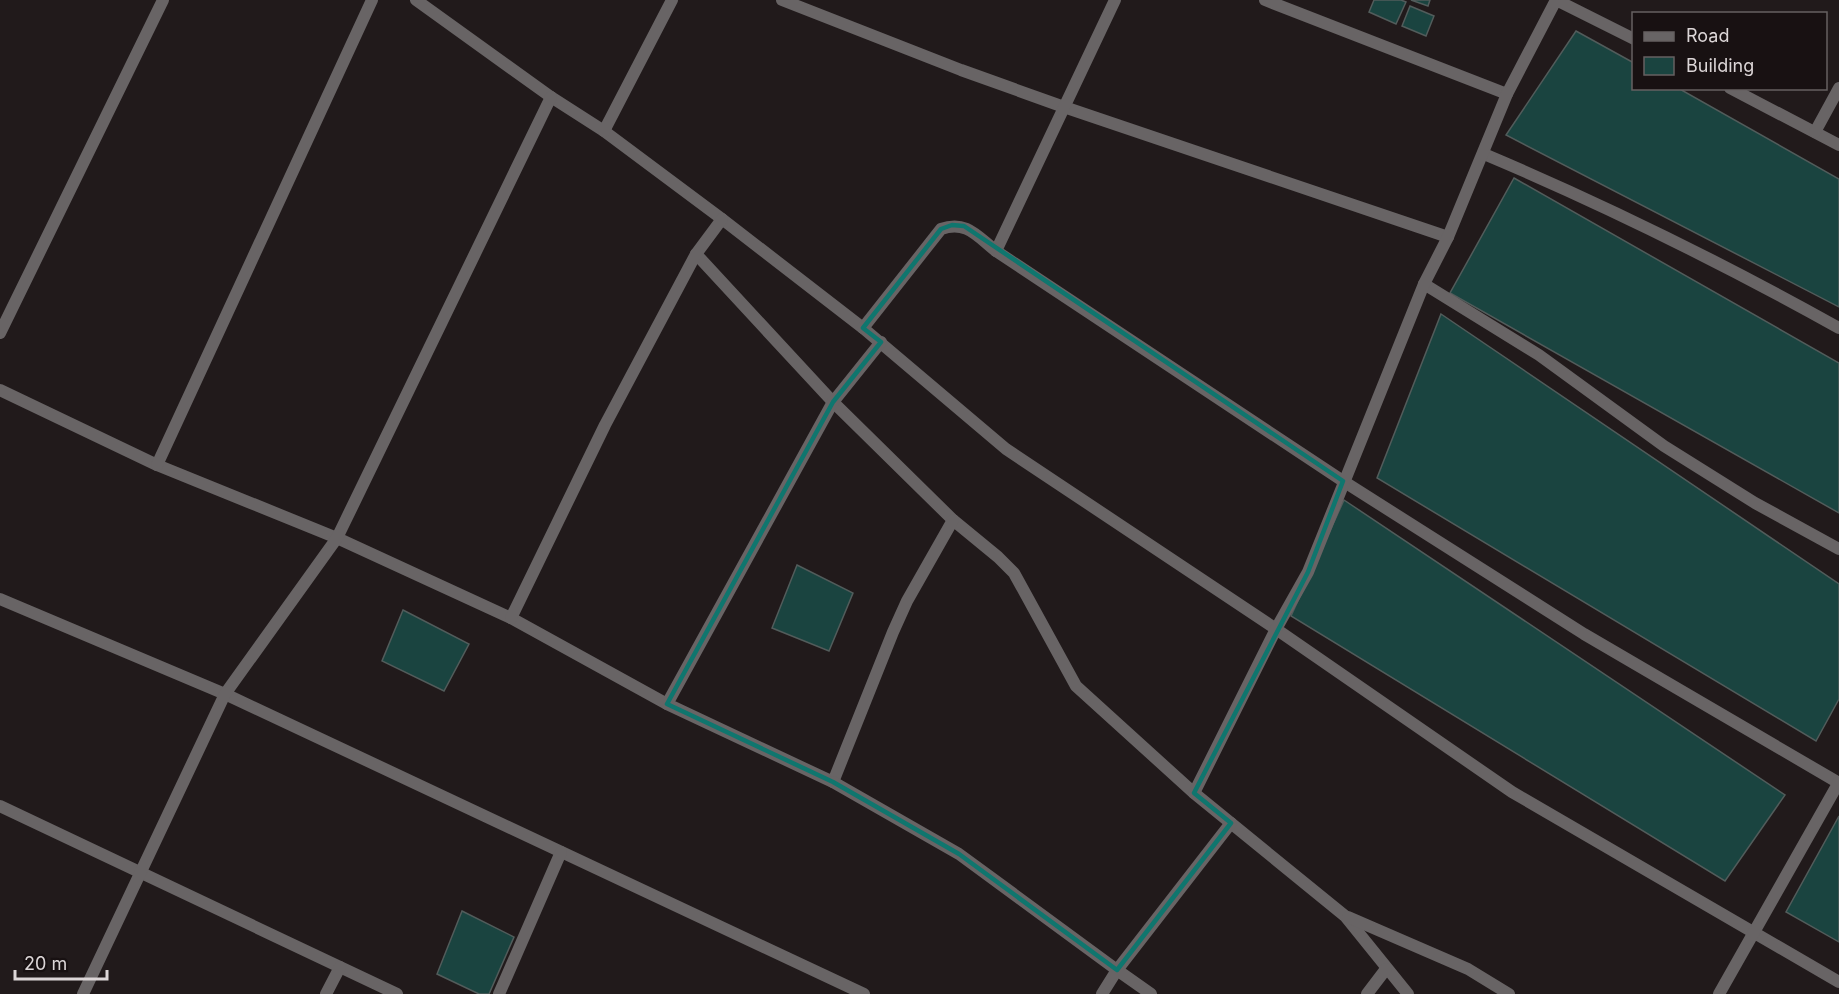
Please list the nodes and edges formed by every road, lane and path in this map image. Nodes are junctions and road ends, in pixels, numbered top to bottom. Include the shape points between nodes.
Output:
1 (164, 0) edge
2 (372, 0) edge
3 (416, 0) edge
4 (672, 0) edge
5 (782, 0) edge
6 (1115, 0) edge
7 (1265, 0) edge
8 (1632, 38) edge
9 (1839, 88) edge
10 (1734, 90) edge
11 (1507, 94) junction
12 (551, 97) junction
13 (1064, 107) junction
14 (604, 131) junction
15 (1815, 132) junction
16 (1839, 145) edge
17 (1484, 154) junction
18 (722, 219) junction
19 (1448, 237) junction
20 (996, 251) junction
21 (696, 254) junction
22 (1424, 284) junction
23 (863, 328) junction
24 (1839, 328) edge
25 (0, 333) edge
26 (881, 342) junction
27 (0, 390) edge
28 (833, 402) junction
29 (157, 465) junction
30 (1343, 481) junction
31 (953, 520) junction
32 (337, 538) junction
33 (1839, 549) edge
34 (0, 599) edge
35 (511, 618) junction
36 (1276, 629) junction
37 (225, 694) junction
38 (667, 704) junction
39 (832, 782) junction
40 (1839, 782) edge
41 (1194, 793) junction
42 (0, 806) edge
43 (1231, 823) junction
44 (561, 852) junction
45 (141, 872) junction
46 (1345, 916) junction
47 (1754, 933) junction
48 (340, 967) junction
49 (1386, 969) junction
50 (1117, 970) junction
51 (1839, 982) edge
52 (83, 994) edge
53 (326, 994) edge
54 (397, 994) edge
55 (499, 994) edge
56 (864, 994) edge
57 (1102, 994) edge
58 (1151, 994) edge
59 (1367, 994) edge
60 (1408, 994) edge
61 (1509, 994) edge
62 (1719, 994) edge

1 - 25 street
2 - 29 street
3 - 12 street
4 - 14 street
5 - 13 street
6 - 13 street
7 - 11 street
8 - 11 street via 1556,0
9 - 15 street
10 - 15 street
11 - 17 street
12 - 14 street
12 - 32 street
13 - 19 street
13 - 20 street
14 - 18 street
15 - 16 street
17 - 19 street
17 - 24 street via 1565,188
18 - 21 street
18 - 23 street
19 - 22 street
20 - 23 street via 964,226 941,229
20 - 30 street
21 - 28 street
21 - 35 street via 605,425
22 - 30 street
22 - 33 street via 1539,355 1664,446
23 - 26 street
26 - 28 street
26 - 36 street via 1006,449
27 - 29 street
28 - 31 street
28 - 38 street
29 - 32 street
30 - 36 street via 1308,572
30 - 40 street via 1584,634
31 - 39 street via 907,601
31 - 41 street via 1014,573 1076,686
32 - 35 street
32 - 37 street
34 - 37 street
35 - 38 street
36 - 41 street
36 - 47 street via 1512,792
37 - 44 street
37 - 45 street
38 - 39 street
39 - 50 street via 959,854
40 - 47 street
41 - 43 street
42 - 45 street
43 - 46 street
43 - 50 street
44 - 55 street
44 - 56 street
45 - 48 street
45 - 52 street
46 - 49 street
46 - 61 street via 1468,969
47 - 51 street
47 - 62 street
48 - 53 street
48 - 54 street
49 - 59 street
49 - 60 street
50 - 57 street
50 - 58 street

